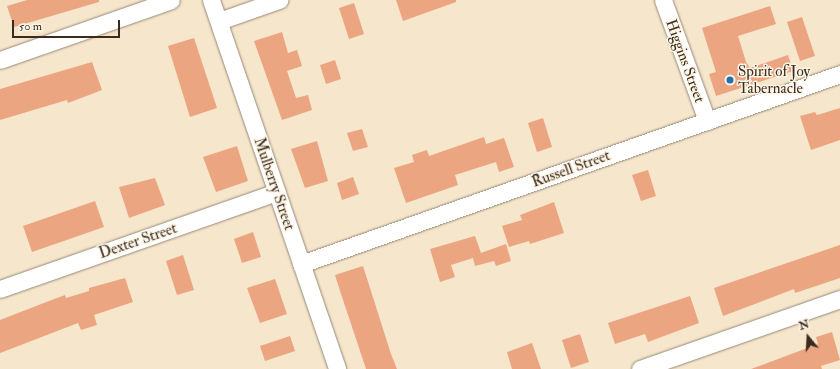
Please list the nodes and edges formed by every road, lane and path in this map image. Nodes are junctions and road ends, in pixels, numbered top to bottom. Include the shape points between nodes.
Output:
1 (171, 0) edge
2 (211, 0) edge
3 (279, 0) edge
4 (663, 0) edge
5 (219, 21) junction
6 (0, 60) edge
7 (840, 74) edge
8 (707, 121) junction
9 (276, 192) junction
10 (301, 264) junction
11 (0, 289) edge
12 (840, 299) edge
13 (337, 369) edge
14 (640, 369) edge

1 - 6 street
2 - 5 street, Mulberry Street
3 - 5 street
4 - 8 street, Higgins Street
5 - 9 street, Mulberry Street
7 - 8 street, Russell Street
8 - 10 street, Russell Street
9 - 10 street, Mulberry Street
9 - 11 street, Dexter Street
10 - 13 street, Mulberry Street
12 - 14 street

